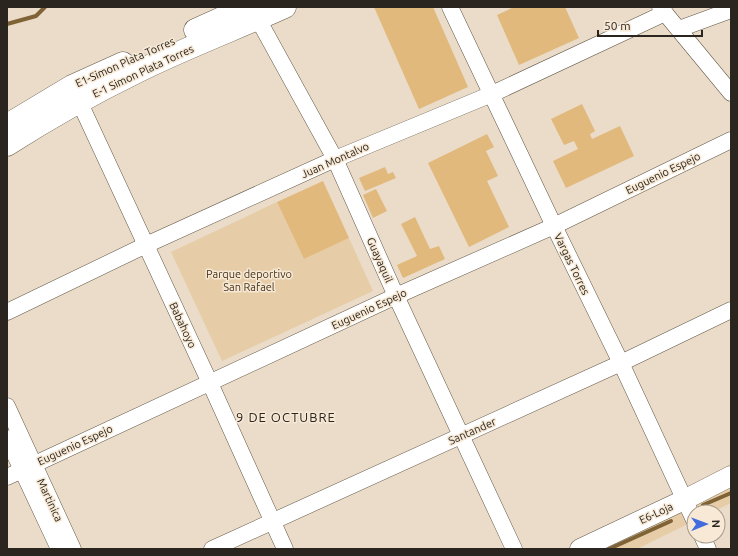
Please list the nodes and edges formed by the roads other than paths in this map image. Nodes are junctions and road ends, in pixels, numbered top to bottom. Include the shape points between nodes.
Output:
1 (285, 7) edge
2 (450, 7) edge
3 (662, 10) edge
4 (731, 10) edge
5 (252, 13) edge
6 (679, 29) junction
7 (731, 93) edge
8 (492, 94) junction
9 (79, 101) junction
10 (7, 125) edge
11 (731, 140) edge
12 (7, 145) edge
13 (335, 159) junction
14 (554, 226) junction
15 (146, 245) junction
16 (396, 296) junction
17 (731, 310) edge
18 (7, 312) edge
19 (621, 363) junction
20 (210, 383) junction
21 (7, 406) edge
22 (461, 437) junction
23 (7, 438) edge
24 (28, 467) junction
25 (731, 476) edge
26 (7, 477) edge
27 (684, 500) junction
28 (686, 504) edge
29 (272, 521) junction
30 (58, 549) edge
31 (72, 549) edge
32 (212, 549) edge
33 (285, 549) edge
34 (514, 549) edge
35 (580, 549) edge

1 - 5 highway, E-1 Simon Plata Torres
2 - 8 street, Vargas Torres
3 - 6 street
3 - 8 street, Juan Montalvo
4 - 6 street
5 - 9 highway, E-1 Simon Plata Torres
5 - 10 highway, E1-Simon Plata Torres via 72,86
5 - 13 street, Guayaquil
6 - 7 street
8 - 13 street, Juan Montalvo
8 - 14 street, Vargas Torres
9 - 12 highway, E-1 Simon Plata Torres
9 - 15 street, Babahoyo
11 - 14 street, Euguenio Espejo
13 - 15 street, Juan Montalvo
13 - 16 street, Guayaquil
14 - 16 street, Euguenio Espejo
14 - 19 street, Vargas Torres
15 - 18 street, Juan Montalvo
15 - 20 street, Babahoyo
16 - 20 street, Euguenio Espejo
16 - 22 street, Guayaquil
17 - 19 street, Santander
19 - 22 street, Santander
19 - 27 street, Vargas Torres
20 - 24 street, Euguenio Espejo
20 - 29 street, Babahoyo
21 - 24 street, Martinica
22 - 29 street, Santander
22 - 34 street, Guayaquil
23 - 24 street, Martinica
24 - 26 street, Euguenio Espejo
24 - 30 street, Martinica
24 - 31 street, Martinica
25 - 27 main road, E6-Loja
27 - 28 street, Vargas Torres
27 - 35 main road, E6-Loja
29 - 32 street, Santander
29 - 33 street, Babahoyo

